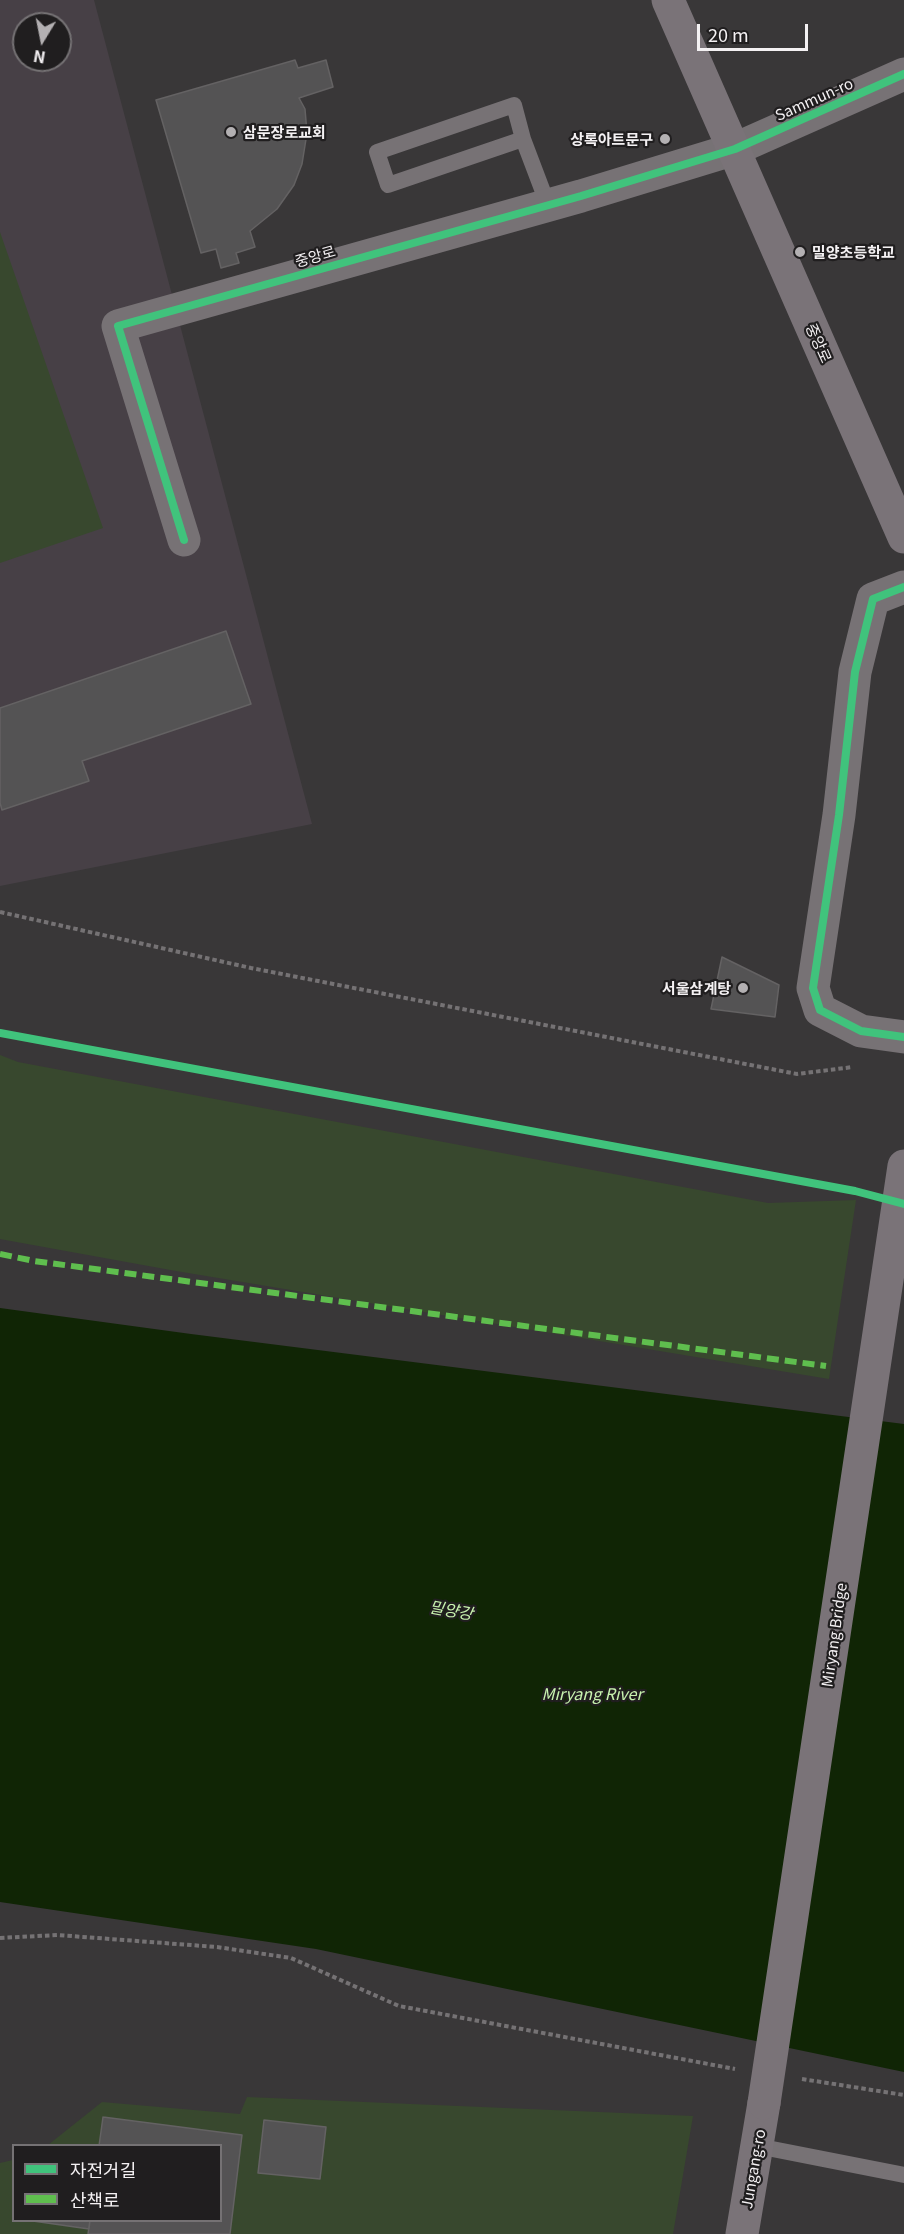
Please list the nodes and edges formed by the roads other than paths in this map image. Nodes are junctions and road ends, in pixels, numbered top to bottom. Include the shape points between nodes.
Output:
1 (668, 0) edge
2 (904, 74) edge
3 (523, 139) junction
4 (735, 149) junction
5 (548, 205) junction
6 (894, 491) edge
7 (904, 537) edge
8 (184, 540) dead end
9 (904, 587) edge
10 (904, 1037) edge
11 (904, 1166) edge
12 (764, 2103) joint
13 (757, 2146) junction
14 (904, 2175) edge
15 (742, 2234) edge

1 - 4 main road, 중앙로
2 - 4 street, Sammun-ro
3 - 3 lane via 514,105 377,152 388,185
3 - 5 lane
4 - 5 street, 중앙로
4 - 6 main road, 중앙로
5 - 8 street, 중앙로 via 118,326
6 - 7 main road, 중앙로
9 - 10 street via 873,599 855,672 813,988 820,1010 861,1031
11 - 12 main road, Miryang Bridge, bridge
12 - 13 main road, Jungang-ro
13 - 14 lane
13 - 15 main road, Jungang-ro

